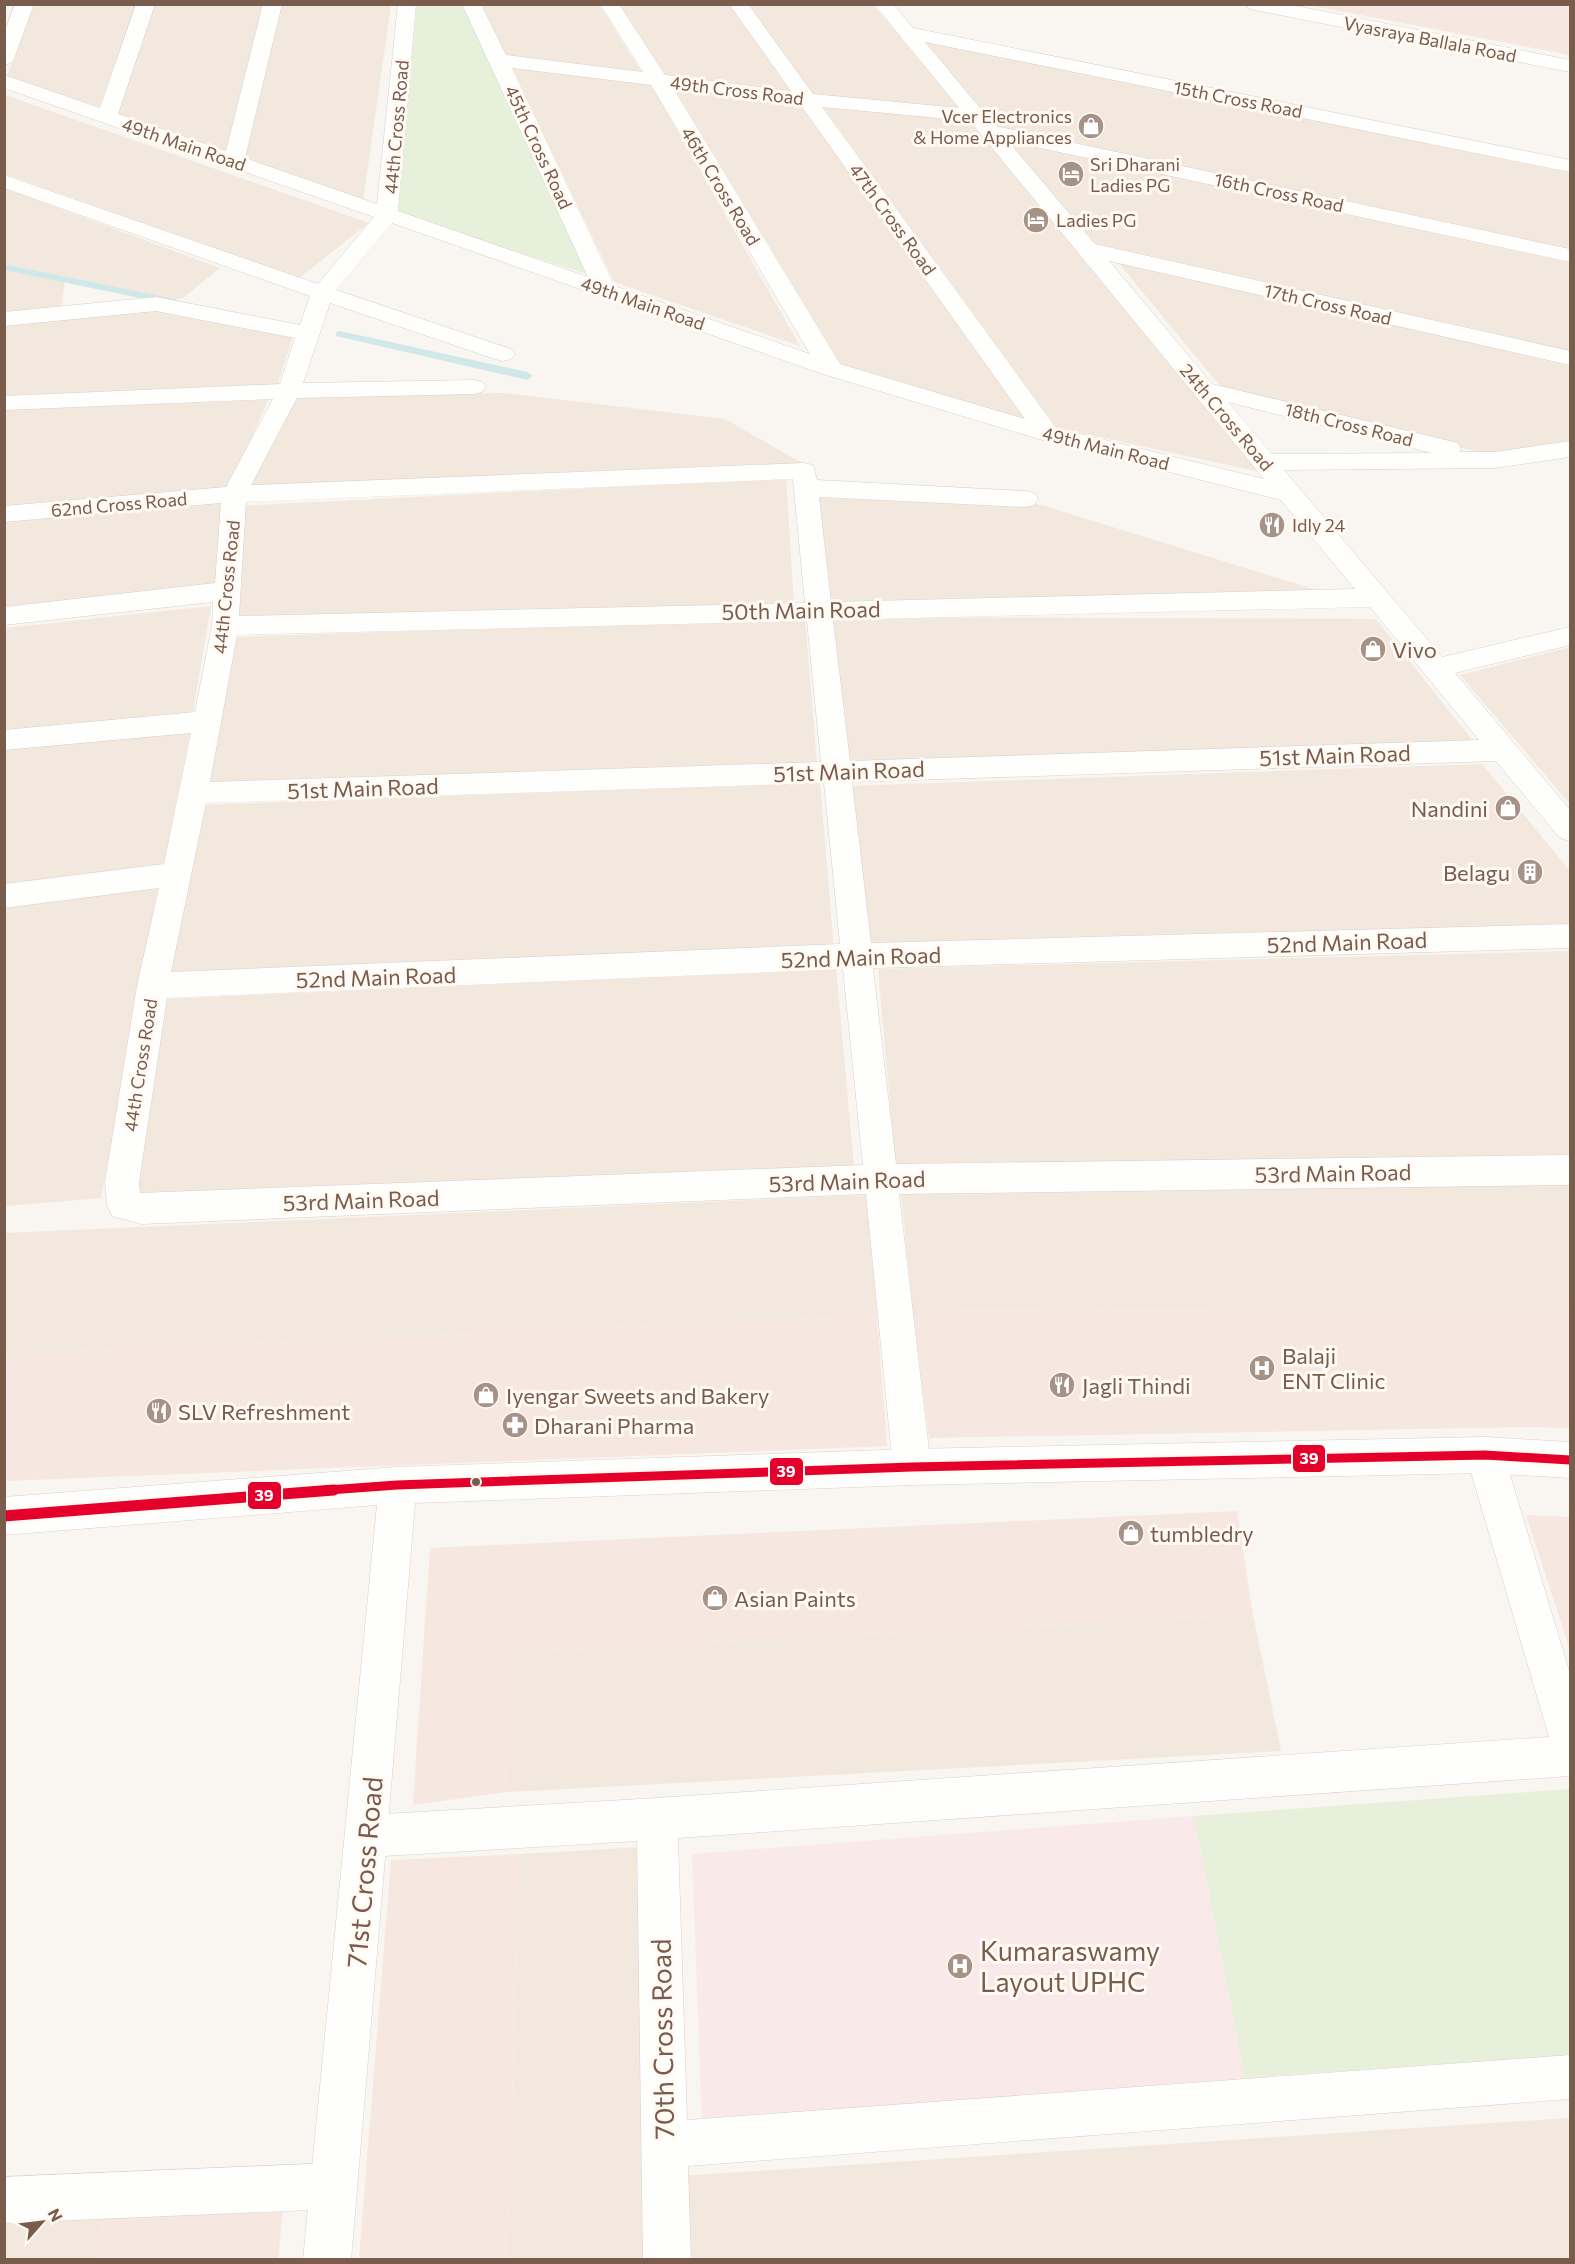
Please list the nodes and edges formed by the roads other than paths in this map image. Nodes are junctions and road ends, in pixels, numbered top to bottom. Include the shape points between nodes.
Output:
1 (25, 4) edge
2 (146, 4) edge
3 (273, 4) edge
4 (407, 4) edge
5 (471, 4) edge
6 (609, 4) edge
7 (738, 4) edge
8 (883, 4) edge
9 (1255, 4) edge
10 (906, 32) junction
11 (4, 59) edge
12 (499, 60) junction
13 (1570, 66) edge
14 (658, 80) junction
15 (4, 81) edge
16 (806, 99) junction
17 (106, 117) junction
18 (981, 123) junction
19 (234, 162) junction
20 (1570, 166) edge
21 (4, 180) edge
22 (387, 216) junction
23 (1086, 249) junction
24 (1570, 255) edge
25 (605, 290) junction
26 (322, 293) junction
27 (4, 318) edge
28 (308, 333) junction
29 (503, 354) dead end
30 (1570, 358) edge
31 (831, 369) junction
32 (474, 387) dead end
33 (1203, 389) junction
34 (288, 391) junction
35 (4, 403) edge
36 (1047, 434) junction
37 (1570, 449) edge
38 (1495, 460) junction
39 (1264, 462) junction
40 (806, 488) junction
41 (234, 494) junction
42 (1291, 494) junction
43 (1025, 499) dead end
44 (4, 514) edge
45 (228, 591) junction
46 (1377, 598) junction
47 (819, 610) junction
48 (4, 616) edge
49 (225, 626) junction
50 (1570, 636) edge
51 (1436, 668) junction
52 (208, 720) junction
53 (4, 740) edge
54 (1504, 750) junction
55 (836, 772) junction
56 (194, 793) junction
57 (1570, 830) edge
58 (176, 874) junction
59 (4, 896) edge
60 (1570, 936) edge
61 (857, 956) junction
62 (153, 986) junction
63 (1570, 1170) edge
64 (881, 1179) junction
65 (124, 1205) joint
66 (1485, 1455) junction
67 (1570, 1460) edge
68 (912, 1467) junction
69 (396, 1485) junction
70 (4, 1516) edge
71 (1570, 1739) edge
72 (1570, 1756) edge
73 (657, 1819) junction
74 (368, 1836) junction
75 (1570, 2077) edge
76 (664, 2145) junction
77 (334, 2186) junction
78 (4, 2200) edge
79 (327, 2259) edge
80 (667, 2259) edge

1 - 11 street
2 - 17 street
3 - 19 street
4 - 22 street, 44th Cross Road
5 - 12 street, 45th Cross Road
6 - 14 street, 46th Cross Road
7 - 16 street, 47th Cross Road
8 - 10 street, 24th Cross Road
9 - 13 street, Vyasraya Ballala Road
10 - 18 street, 24th Cross Road
10 - 20 street, 15th Cross Road
12 - 14 street, 49th Cross Road
12 - 25 street, 45th Cross Road
14 - 16 street, 49th Cross Road
14 - 31 street, 46th Cross Road
15 - 17 street, 49th Main Road
16 - 18 street, 49th Cross Road
16 - 36 street, 47th Cross Road
17 - 19 street, 49th Main Road
18 - 23 street, 24th Cross Road
18 - 24 street, 16th Cross Road
19 - 22 street, 49th Main Road
21 - 26 street
22 - 25 street, 49th Main Road
22 - 26 street, 44th Cross Road
23 - 30 street, 17th Cross Road
23 - 33 street, 24th Cross Road
25 - 31 street, 49th Main Road
26 - 28 street, 44th Cross Road
26 - 29 street
27 - 28 street via 156,304
28 - 34 street, 44th Cross Road
31 - 36 street, 49th Main Road
32 - 34 street
33 - 38 street, 18th Cross Road
33 - 39 street, 24th Cross Road
34 - 35 street
34 - 41 street, 44th Cross Road
36 - 42 street, 49th Main Road
37 - 38 street
38 - 39 street
39 - 42 street, 24th Cross Road
40 - 41 street, 62nd Cross Road via 804,471
40 - 43 street
40 - 47 street
41 - 44 street, 62nd Cross Road
41 - 45 street, 44th Cross Road
42 - 46 street, 24th Cross Road
45 - 48 street
45 - 49 street, 44th Cross Road
46 - 47 street, 50th Main Road
46 - 51 street, 24th Cross Road
47 - 49 street, 50th Main Road
47 - 55 street
49 - 52 street, 44th Cross Road
50 - 51 street
51 - 54 street, 24th Cross Road
52 - 53 street
52 - 56 street, 44th Cross Road
54 - 55 street, 51st Main Road
54 - 57 street, 24th Cross Road
55 - 56 street, 51st Main Road
55 - 61 street
56 - 58 street, 44th Cross Road
58 - 59 street
58 - 62 street, 44th Cross Road
60 - 61 street, 52nd Main Road
61 - 62 street, 52nd Main Road
61 - 64 street
62 - 65 street, 44th Cross Road via 122,1182
63 - 64 street, 53rd Main Road
64 - 65 street, 53rd Main Road via 142,1209
64 - 68 street
66 - 67 street
66 - 68 street
66 - 71 street
68 - 69 street
69 - 70 street
69 - 74 street, 71st Cross Road
72 - 73 street
73 - 74 street
73 - 76 street, 70th Cross Road
74 - 77 street, 71st Cross Road
75 - 76 street
76 - 80 street, 70th Cross Road
77 - 78 street
77 - 79 street, 71st Cross Road

